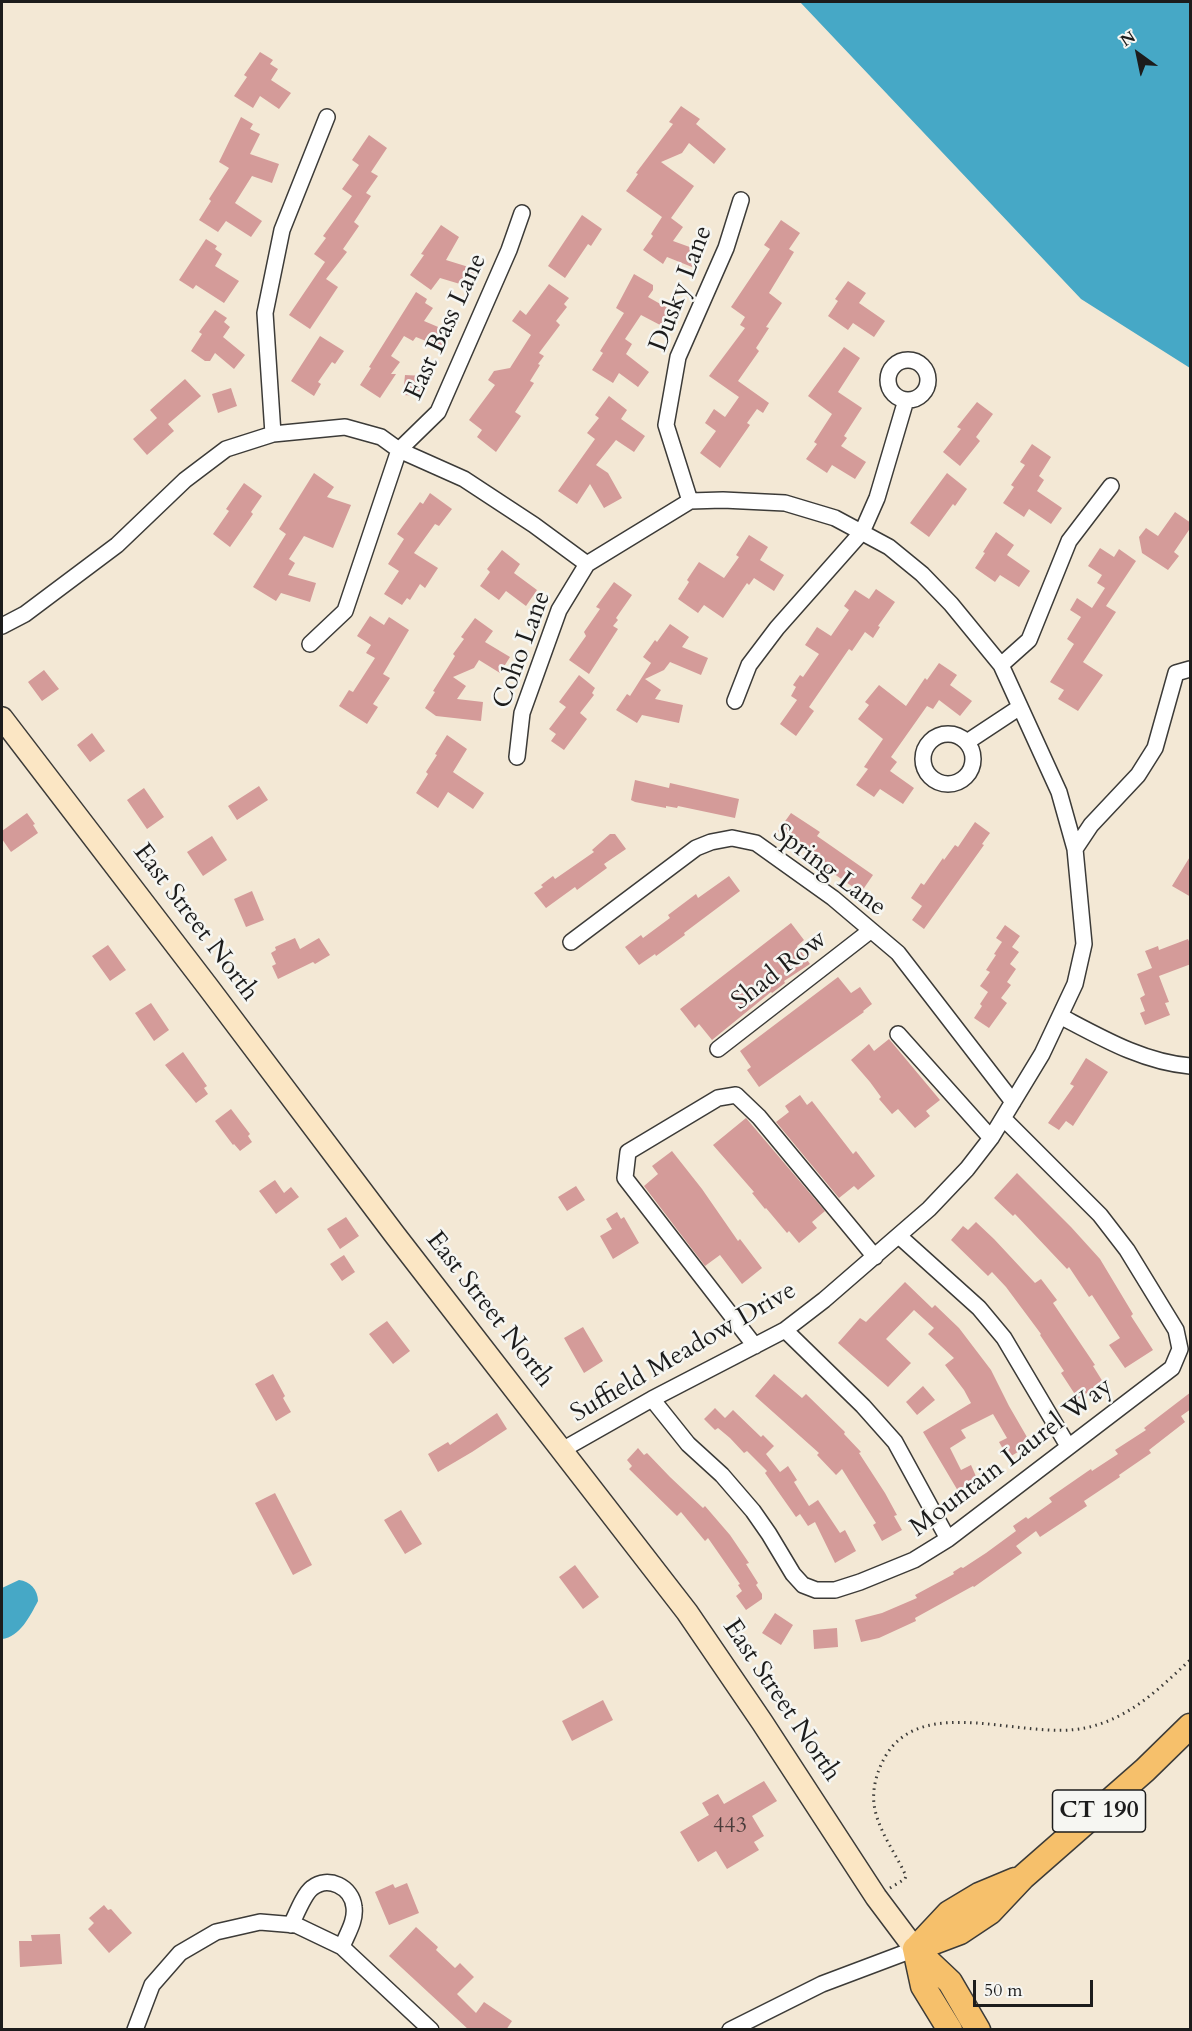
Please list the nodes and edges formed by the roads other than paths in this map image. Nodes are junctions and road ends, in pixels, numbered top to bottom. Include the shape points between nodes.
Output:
1 (327, 117) dead end
2 (741, 200) dead end
3 (522, 213) dead end
4 (906, 400) dead end
5 (273, 434) junction
6 (399, 450) junction
7 (1111, 486) dead end
8 (690, 501) junction
9 (862, 532) junction
10 (587, 564) junction
11 (2, 626) edge
12 (310, 645) dead end
13 (1001, 665) junction
14 (1191, 669) edge
15 (735, 701) dead end
16 (1020, 707) junction
17 (2, 718) edge
18 (967, 742) dead end
19 (517, 757) dead end
20 (1075, 849) junction
21 (870, 931) junction
22 (572, 942) dead end
23 (1060, 1017) junction
24 (898, 1034) dead end
25 (718, 1049) dead end
26 (1191, 1066) edge
27 (1013, 1102) junction
28 (1003, 1118) junction
29 (991, 1138) junction
30 (899, 1236) junction
31 (875, 1257) junction
32 (785, 1330) junction
33 (755, 1346) junction
34 (652, 1399) junction
35 (1068, 1446) junction
36 (562, 1450) junction
37 (948, 1539) junction
38 (1191, 1726) edge
39 (291, 1925) junction
40 (342, 1947) junction
41 (915, 1949) junction
42 (135, 2030) edge
43 (431, 2030) edge
44 (730, 2030) edge
45 (950, 2030) edge
46 (978, 2030) edge

1 - 5 street via 282,230 265,313
2 - 8 street, Dusky Lane via 726,248 678,357 666,425
3 - 6 street, East Bass Lane via 438,412
4 - 9 street via 877,498
5 - 6 street via 345,427 381,437
5 - 11 street via 226,449 185,480 117,545 25,614
6 - 10 street via 464,479
6 - 12 street via 345,611
7 - 13 street via 1069,542 1029,640
8 - 9 street, Suffield Meadow Drive via 785,503 835,518
8 - 10 street
9 - 13 street, Suffield Meadow Drive via 889,547 922,574
9 - 15 street via 749,664
10 - 19 street, Coho Lane via 560,610 525,703
13 - 16 street, Suffield Meadow Drive
14 - 20 street via 1176,674 1155,748 1138,775 1091,825
16 - 18 street
16 - 20 street, Suffield Meadow Drive via 1059,792
17 - 36 main road, East Street North
20 - 23 street, Suffield Meadow Drive via 1084,944 1075,984
21 - 22 street, Spring Lane via 833,898 756,843 732,838 696,848
21 - 25 street, Shad Row
21 - 27 street, Spring Lane via 898,953
23 - 26 street via 1123,1048 1168,1064
23 - 27 street, Suffield Meadow Drive
24 - 29 street
27 - 28 street, Suffield Meadow Drive
28 - 29 street, Suffield Meadow Drive
28 - 35 street, Mountain Laurel Way via 1100,1215 1120,1241 1176,1330 1180,1349 1172,1368
29 - 30 street, Suffield Meadow Drive via 967,1169
30 - 31 street, Suffield Meadow Drive
30 - 35 street via 979,1308 1004,1338
31 - 32 street, Suffield Meadow Drive
31 - 33 street via 759,1117 736,1095 718,1098 628,1152 625,1178
32 - 33 street, Suffield Meadow Drive
32 - 37 street via 895,1442
33 - 34 street, Suffield Meadow Drive
34 - 36 street, Suffield Meadow Drive
34 - 37 street, Mountain Laurel Way via 688,1444 753,1511 803,1584 816,1590 835,1590 914,1560
35 - 37 street, Mountain Laurel Way
36 - 41 main road, East Street North via 687,1612 876,1897
38 - 41 main road, CT 190 via 1023,1876 990,1912 960,1932
39 - 40 street
39 - 40 street via 310,1889 332,1882 346,1889 354,1905 354,1920
39 - 42 street via 260,1922 216,1932 180,1953 152,1985
40 - 43 street
41 - 44 street via 822,1984
41 - 45 main road, East Street North via 923,1986
41 - 46 main road, East Street North via 950,1982

